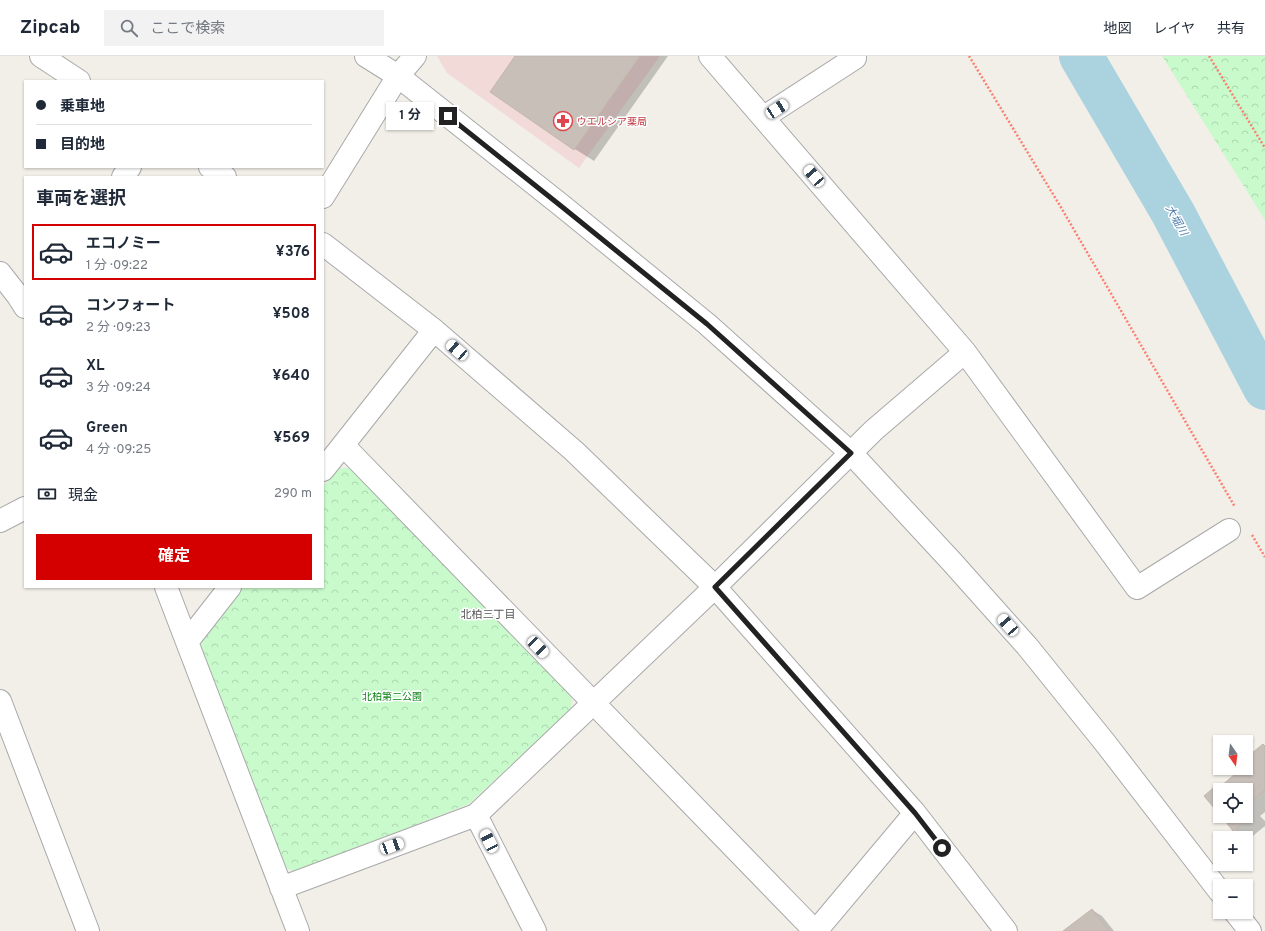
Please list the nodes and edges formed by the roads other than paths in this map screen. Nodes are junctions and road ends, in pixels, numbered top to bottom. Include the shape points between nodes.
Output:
1 (41, 56) edge
2 (366, 56) edge
3 (415, 56) edge
4 (710, 56) edge
5 (855, 58) dead end
6 (398, 76) junction
7 (77, 80) edge
8 (764, 117) junction
9 (212, 168) edge
10 (224, 176) edge
11 (324, 195) edge
12 (324, 245) edge
13 (0, 273) edge
14 (24, 304) edge
15 (434, 330) junction
16 (965, 352) junction
17 (343, 445) junction
18 (851, 453) junction
19 (324, 469) edge
20 (24, 509) edge
21 (0, 521) edge
22 (1238, 530) road end
23 (715, 587) junction
24 (166, 588) edge
25 (229, 588) edge
26 (187, 642) junction
27 (0, 701) edge
28 (593, 704) junction
29 (915, 813) junction
30 (476, 815) junction
31 (1213, 883) edge
32 (281, 888) junction
33 (1241, 919) edge
34 (88, 931) edge
35 (298, 931) edge
36 (535, 931) edge
37 (816, 931) edge
38 (1006, 931) edge
39 (1250, 931) edge

1 - 7 street
2 - 6 street
3 - 6 street
4 - 8 street
5 - 8 street
6 - 11 street
6 - 18 street via 707,324
8 - 16 street
9 - 10 street
12 - 15 street
13 - 14 street
15 - 17 street
15 - 23 street via 574,451
16 - 18 street
16 - 22 street via 1137,588
17 - 19 street
17 - 28 street
18 - 23 street
18 - 31 street via 1027,646
20 - 21 street
23 - 28 street
23 - 29 street
24 - 26 street
25 - 26 street
26 - 32 street
27 - 34 street
28 - 30 street
28 - 37 street
29 - 37 street
29 - 38 street
30 - 32 street
30 - 36 street
32 - 35 street
33 - 39 street

